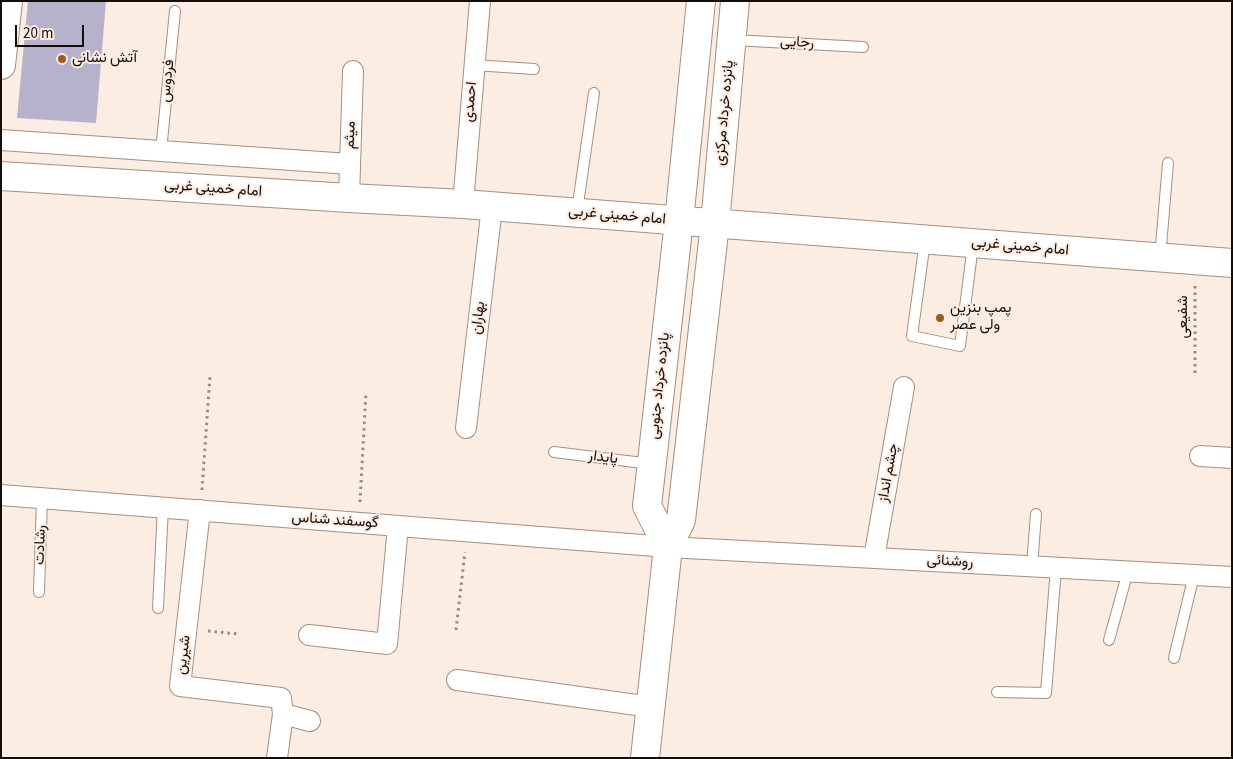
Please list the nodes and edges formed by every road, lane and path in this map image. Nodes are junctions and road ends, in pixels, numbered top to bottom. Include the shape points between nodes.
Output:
1 (8, 1) edge
2 (480, 1) edge
3 (702, 1) edge
4 (735, 1) edge
5 (175, 11) dead end
6 (732, 40) junction
7 (863, 46) dead end
8 (1, 65) edge
9 (474, 66) junction
10 (534, 68) dead end
11 (353, 71) dead end
12 (594, 93) dead end
13 (1, 140) edge
14 (160, 151) junction
15 (1168, 163) dead end
16 (350, 164) junction
17 (1, 176) edge
18 (349, 198) junction
19 (463, 204) junction
20 (492, 207) junction
21 (577, 212) junction
22 (679, 221) junction
23 (715, 224) junction
24 (925, 240) junction
25 (974, 244) junction
26 (1160, 259) junction
27 (1196, 260) junction
28 (1232, 263) edge
29 (1195, 373) dead end
30 (210, 376) dead end
31 (904, 387) dead end
32 (366, 392) dead end
33 (466, 428) dead end
34 (554, 452) dead end
35 (1200, 456) dead end
36 (1232, 458) edge
37 (652, 464) junction
38 (1, 495) edge
39 (42, 498) junction
40 (163, 507) junction
41 (200, 510) junction
42 (1036, 514) dead end
43 (359, 522) junction
44 (398, 526) junction
45 (468, 531) junction
46 (668, 547) junction
47 (874, 558) junction
48 (1032, 566) junction
49 (1056, 568) junction
50 (1128, 571) junction
51 (1194, 575) junction
52 (1232, 577) edge
53 (39, 592) dead end
54 (158, 608) dead end
55 (187, 629) junction
56 (456, 630) dead end
57 (238, 634) dead end
58 (309, 635) dead end
59 (1109, 640) dead end
60 (1174, 658) dead end
61 (457, 680) dead end
62 (997, 692) dead end
63 (651, 707) junction
64 (283, 714) junction
65 (310, 721) dead end
66 (277, 758) edge
67 (645, 758) edge

1 - 8 street
2 - 9 street, احمدی
3 - 22 street
4 - 6 street, پانزده خرداد مرکزی
5 - 14 lane, فردوس
6 - 7 lane, رجایی
6 - 23 street, پانزده خرداد مرکزی
9 - 10 lane
9 - 19 street, احمدی
11 - 16 street, میثم
12 - 21 lane
13 - 14 street
14 - 16 street
15 - 26 lane
16 - 18 street, میثم
17 - 18 street, امام خمینی غربی
18 - 19 street, امام خمینی غربی
19 - 20 street, امام خمینی غربی
20 - 21 street, امام خمینی غربی
20 - 33 street, بهاران
21 - 22 street, امام خمینی غربی
22 - 23 street, امام خمینی غربی
22 - 37 street, پانزده خرداد جنوبی
23 - 24 street, امام خمینی غربی
23 - 46 street via 681,520
24 - 25 street, امام خمینی غربی
24 - 25 lane via 912,336 960,346
25 - 26 street, امام خمینی غربی
26 - 27 street, امام خمینی غربی
27 - 28 street, امام خمینی غربی
27 - 29 path, شفیعی
30 - 41 path
31 - 47 street, چشم انداز
32 - 43 path
34 - 37 lane, پایدار
35 - 36 street
37 - 46 street, پانزده خرداد جنوبی via 647,506
38 - 39 street, گوسفند شناس
39 - 40 street, گوسفند شناس
39 - 53 lane, رشادت
40 - 41 street, گوسفند شناس
40 - 54 lane
41 - 43 street, گوسفند شناس
41 - 55 street, شیرین
42 - 48 lane
43 - 44 street, گوسفند شناس
44 - 45 street, گوسفند شناس
44 - 58 street via 387,644
45 - 46 street, گوسفند شناس
45 - 56 path
46 - 47 street, روشنائی
46 - 63 street
47 - 48 street, روشنائی
48 - 49 street, روشنائی
49 - 50 street, روشنائی
49 - 62 lane via 1046,693
50 - 51 street, روشنائی
50 - 59 lane
51 - 52 street, روشنائی
51 - 60 lane
55 - 57 path
55 - 64 street, شیرین via 180,686 281,698
61 - 63 street
63 - 67 street
64 - 65 street
64 - 66 street

